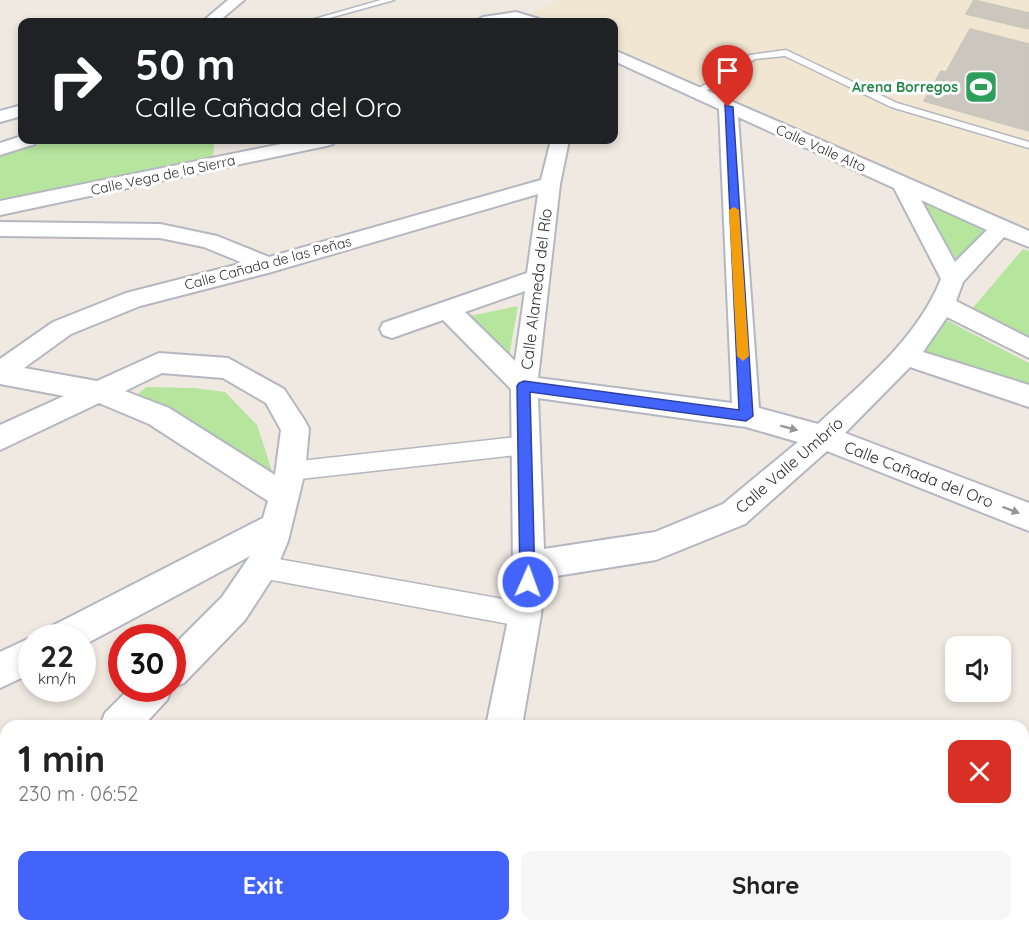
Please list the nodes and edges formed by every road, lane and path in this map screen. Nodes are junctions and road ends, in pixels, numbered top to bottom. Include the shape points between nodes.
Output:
1 (237, 0) edge
2 (390, 0) edge
3 (214, 18) edge
4 (323, 18) edge
5 (618, 58) edge
6 (697, 93) junction
7 (18, 98) edge
8 (0, 104) edge
9 (728, 107) junction
10 (18, 111) edge
11 (0, 117) edge
12 (18, 122) edge
13 (0, 129) edge
14 (18, 143) edge
15 (286, 144) edge
16 (560, 144) edge
17 (1029, 145) edge
18 (245, 148) edge
19 (0, 149) edge
20 (902, 183) junction
21 (550, 184) junction
22 (71, 194) junction
23 (0, 208) edge
24 (67, 228) junction
25 (1001, 228) junction
26 (0, 229) edge
27 (1029, 240) edge
28 (268, 265) junction
29 (539, 277) junction
30 (953, 279) junction
31 (943, 305) junction
32 (447, 309) junction
33 (392, 329) dead end
34 (1029, 349) edge
35 (906, 356) junction
36 (0, 373) edge
37 (524, 386) junction
38 (97, 391) junction
39 (1029, 396) edge
40 (746, 416) junction
41 (824, 437) junction
42 (0, 438) edge
43 (526, 445) junction
44 (287, 484) junction
45 (1029, 517) edge
46 (276, 528) junction
47 (529, 566) junction
48 (261, 567) junction
49 (525, 615) junction
50 (91, 624) edge
51 (186, 657) edge
52 (18, 661) edge
53 (0, 671) edge
54 (141, 702) edge
55 (124, 720) edge
56 (505, 720) edge

1 - 3 street
2 - 4 lane
5 - 6 street, Calle Valle Alto
6 - 9 street, Calle Valle Alto
6 - 17 lane via 753,57 786,53 894,105
7 - 8 street
9 - 20 street, Calle Valle Alto
9 - 40 street
10 - 11 street
12 - 13 street
14 - 19 street
15 - 18 street, Calle Vega de la Sierra
16 - 21 street, Calle Alameda del Río
18 - 22 street, Calle Vega de la Sierra
20 - 25 street, Calle Valle Alto
20 - 30 street
21 - 28 street, Calle Cañada de las Peñas
21 - 29 street, Calle Alameda del Río
22 - 23 street, Calle Vega de la Sierra
22 - 24 street via 57,213
24 - 26 street
24 - 28 street via 160,231 209,241
25 - 27 street, Calle Valle Alto
25 - 30 street, Calle Valle Umbrío
28 - 36 street, Calle Cañada de las Peñas via 134,299 63,328
29 - 32 street
29 - 37 street, Calle Alameda del Río
30 - 31 street, Calle Valle Umbrío
31 - 34 street
31 - 35 street, Calle Valle Umbrío
32 - 33 street
32 - 37 street
35 - 39 street
35 - 41 street, Calle Valle Umbrío
36 - 38 street
37 - 40 street, Calle Cañada del Oro
37 - 43 street, Calle Alameda del Río
38 - 42 street
38 - 44 street via 159,416
38 - 44 street via 159,363 228,368 275,396 295,429
40 -> 41 street, Calle Cañada del Oro
41 -> 45 street, Calle Cañada del Oro
41 - 47 street, Calle Valle Umbrío via 734,514 656,546
43 - 44 street
43 - 47 street, Calle Alameda del Río
44 - 46 street
46 - 48 street
46 - 50 street
47 - 49 street, Calle Alameda del Río
48 - 49 street
48 - 51 street via 233,608
49 - 56 street, Calle Alameda del Río
52 - 53 street
54 - 55 street

